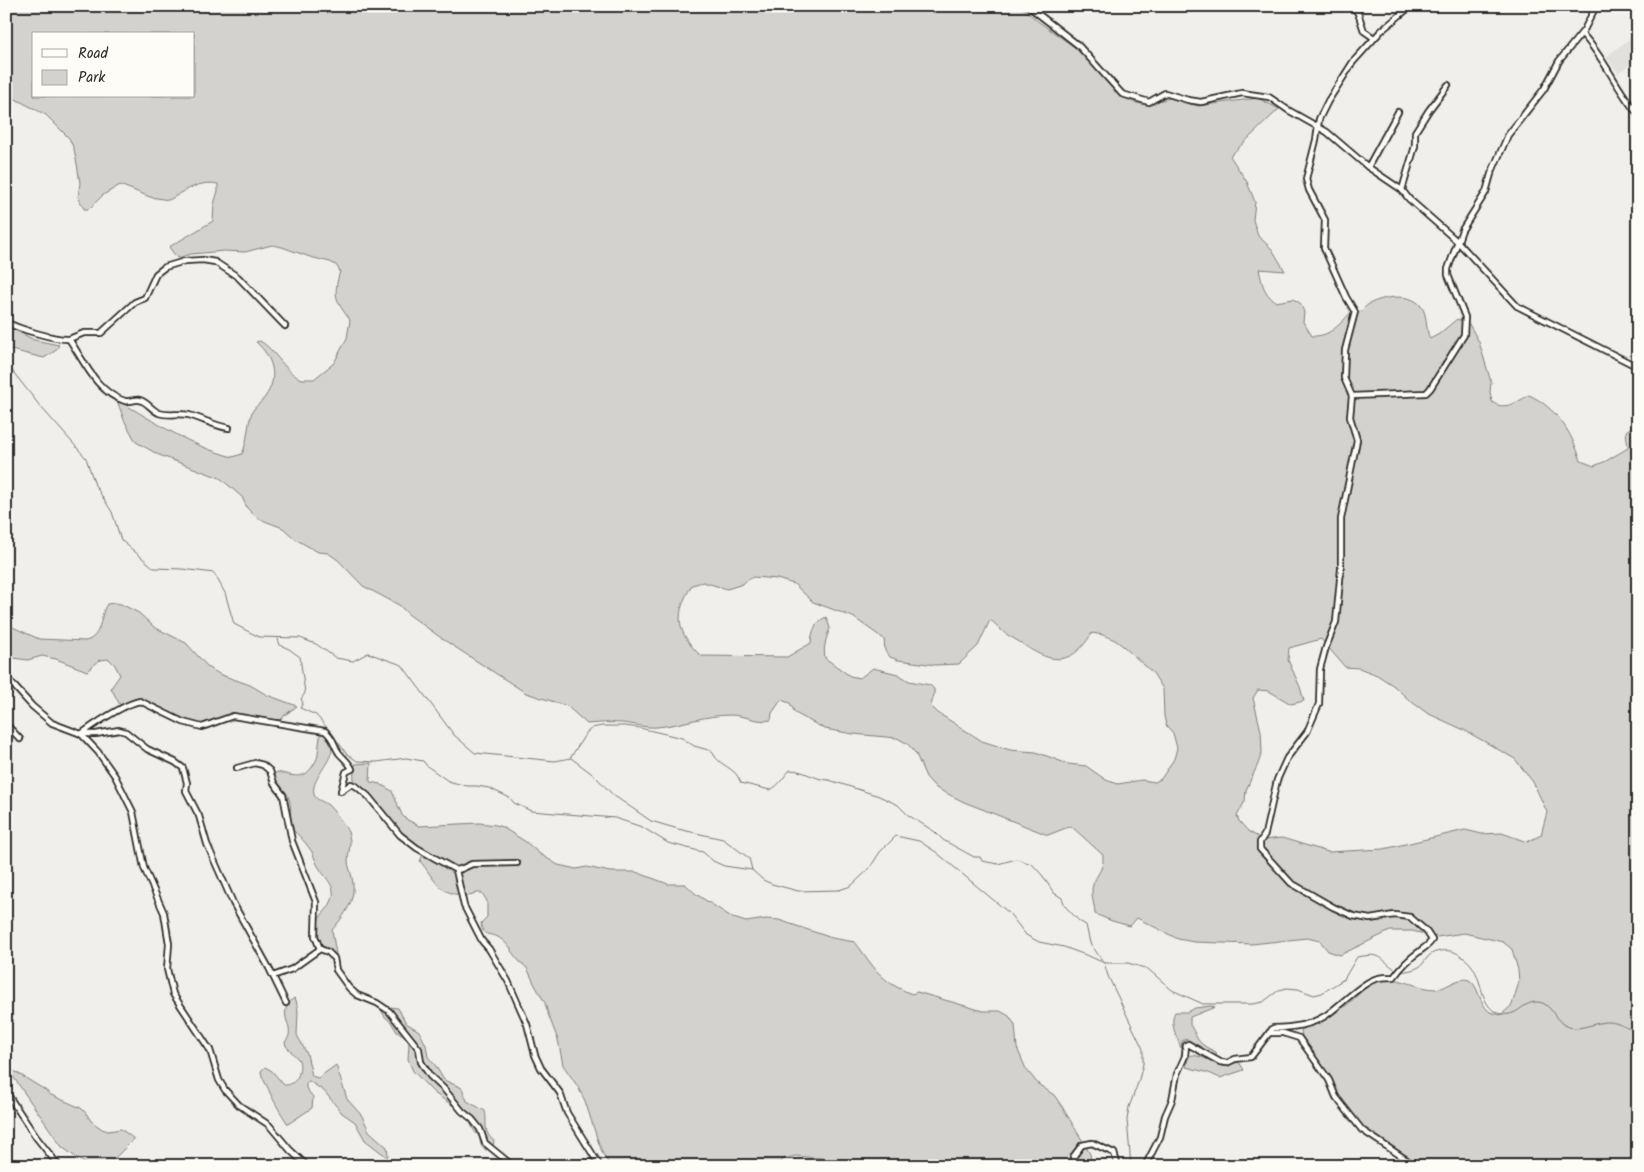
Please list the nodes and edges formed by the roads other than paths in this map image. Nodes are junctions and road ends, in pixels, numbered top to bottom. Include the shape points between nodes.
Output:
1 (1028, 6) edge
2 (1352, 6) edge
3 (1411, 6) edge
4 (1596, 6) edge
5 (1582, 34) junction
6 (1374, 38) junction
7 (1448, 84) dead end
8 (1398, 112) dead end
9 (1638, 114) edge
10 (1318, 126) junction
11 (1368, 168) junction
12 (1402, 190) junction
13 (1458, 242) junction
14 (6, 322) edge
15 (285, 326) dead end
16 (70, 339) junction
17 (1638, 367) edge
18 (1352, 396) junction
19 (229, 428) dead end
20 (6, 677) edge
21 (6, 724) edge
22 (81, 734) junction
23 (20, 739) dead end
24 (237, 768) dead end
25 (518, 863) dead end
26 (456, 870) junction
27 (320, 949) junction
28 (273, 976) junction
29 (286, 1003) dead end
30 (1269, 1032) junction
31 (6, 1092) edge
32 (58, 1166) edge
33 (307, 1166) edge
34 (510, 1166) edge
35 (600, 1166) edge
36 (1074, 1166) edge
37 (1118, 1166) edge
38 (1145, 1166) edge
39 (1416, 1166) edge

1 - 10 street via 1078,45 1122,94 1149,102 1165,93 1201,102 1242,93 1260,94
2 - 6 street via 1364,31
3 - 6 street
4 - 5 street
5 - 9 street
5 - 13 street via 1559,61 1544,89 1508,135 1486,192
6 - 10 street via 1353,62 1323,109
7 - 12 street via 1415,132 1416,146
8 - 11 street
10 - 11 street
10 - 18 street via 1306,179 1325,220 1324,248 1355,312 1345,350 1344,378
11 - 12 street
12 - 13 street
13 - 17 street via 1517,306
13 - 18 street via 1448,275 1465,317 1464,334 1430,389 1426,393
14 - 16 street via 62,340
15 - 16 street via 231,273 214,262 193,259 164,266 156,274 146,298 135,302 101,333 84,333
16 - 19 street via 91,374 119,399 127,402 139,400 158,413 190,415
18 - 30 street via 1350,417 1357,440 1341,518 1336,622 1320,669 1320,704 1277,780 1260,849 1291,883 1333,907 1370,919 1402,914 1410,917 1432,940 1394,977 1377,978 1366,983 1325,1016 1294,1028 1273,1028
20 - 22 street via 32,706 52,722
21 - 23 street
22 - 26 street via 140,701 183,722 202,727 233,716 325,731 352,769 346,772 341,791 350,784 356,786 400,835
22 - 28 street via 120,730 183,768 186,791 199,816 207,844 234,904
22 - 33 street via 115,776 133,812 144,868 164,913 169,944 167,968 173,994 210,1050 225,1090 239,1105 269,1125
24 - 27 street via 255,763 263,765 284,795 292,841 316,902 315,936
25 - 26 street via 472,864
26 - 35 street via 464,906 482,942 508,981 527,1024 541,1068 560,1093 567,1113
27 - 28 street via 292,969
27 - 34 street via 334,958 336,970 349,988 389,1011 419,1049 421,1062 430,1076 472,1119 485,1143
28 - 29 street
30 - 38 street via 1251,1057 1227,1063 1188,1044 1186,1046 1160,1137
30 - 39 street via 1299,1038 1329,1080 1336,1097 1362,1130
31 - 32 street
36 - 37 street via 1073,1158 1082,1145 1092,1143 1114,1153

